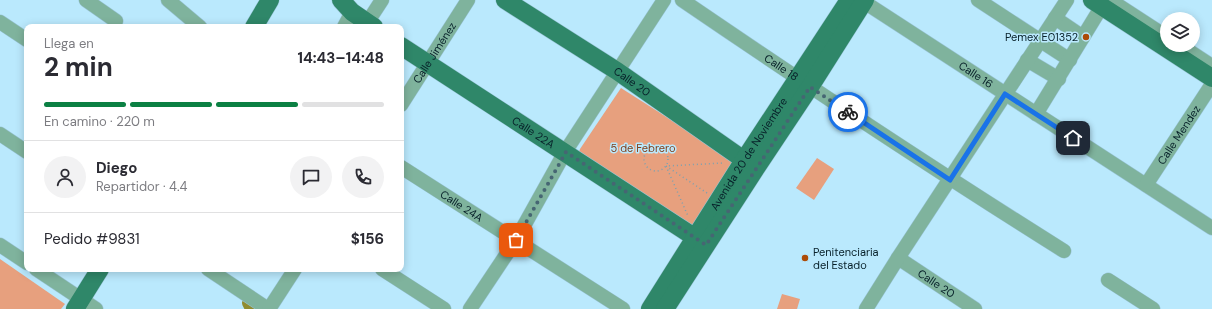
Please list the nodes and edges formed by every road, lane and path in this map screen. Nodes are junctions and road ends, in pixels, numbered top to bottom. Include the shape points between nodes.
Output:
1 (86, 0) edge
2 (168, 0) edge
3 (270, 0) edge
4 (382, 0) edge
5 (468, 0) edge
6 (504, 0) edge
7 (664, 0) edge
8 (682, 0) edge
9 (860, 0) edge
10 (978, 0) edge
11 (1067, 0) edge
12 (1127, 0) edge
13 (1102, 2) edge
14 (346, 13) edge
15 (1055, 18) junction
16 (116, 21) dead end
17 (1160, 21) edge
18 (0, 22) edge
19 (196, 24) edge
20 (256, 24) edge
21 (368, 24) edge
22 (370, 24) edge
23 (1160, 33) edge
24 (1083, 37) junction
25 (24, 38) edge
26 (1040, 41) junction
27 (1200, 47) edge
28 (404, 48) edge
29 (1191, 52) edge
30 (1212, 55) edge
31 (1027, 60) junction
32 (1070, 60) junction
33 (427, 63) junction
34 (1212, 66) edge
35 (617, 71) junction
36 (1212, 78) edge
37 (1059, 79) junction
38 (804, 83) junction
39 (1212, 84) edge
40 (1005, 94) junction
41 (404, 100) edge
42 (1036, 114) junction
43 (0, 134) edge
44 (24, 150) edge
45 (566, 152) junction
46 (742, 164) junction
47 (666, 166) junction
48 (404, 169) edge
49 (950, 180) junction
50 (1146, 185) junction
51 (708, 194) dead end
52 (690, 220) dead end
53 (1212, 228) edge
54 (516, 240) junction
55 (701, 241) junction
56 (0, 245) edge
57 (1064, 251) dead end
58 (898, 258) junction
59 (24, 261) edge
60 (40, 272) edge
61 (98, 272) edge
62 (212, 272) edge
63 (293, 272) edge
64 (387, 272) edge
65 (1108, 280) dead end
66 (78, 304) edge
67 (96, 309) edge
68 (268, 309) edge
69 (444, 309) edge
70 (470, 309) edge
71 (623, 309) edge
72 (650, 309) edge
73 (665, 309) edge
74 (866, 309) edge
75 (975, 309) edge
76 (1153, 309) edge

1 - 16 street
2 - 19 street
3 - 20 main road
4 - 22 street
5 - 33 street, Calle Jiménez
6 - 35 main road, Calle 20
7 - 35 street
8 - 38 street, Calle 18
9 - 38 main road, Avenida 20 de Noviembre
9 - 40 street, Calle 16
10 - 26 street
11 - 15 street
12 - 17 street
13 - 23 street
13 - 24 street
13 - 36 main road
14 - 21 main road
15 - 24 street
15 - 26 street
18 - 25 street
24 - 32 street
26 - 31 street
26 - 32 street
27 - 30 street
28 - 33 main road, Calle 22A
29 - 34 street
31 - 37 street
31 - 40 street
32 - 37 street
33 - 41 street, Calle Jiménez
33 - 45 main road, Calle 22A
35 - 45 street
35 - 46 main road, Calle 20
37 - 42 street
38 - 46 main road, Avenida 20 de Noviembre
38 - 49 street, Calle 18
39 - 50 street, Calle Mendez
40 - 42 street, Calle 16
40 - 49 street
42 - 50 street, Calle 16
43 - 44 street
45 - 54 street
45 - 55 main road, Calle 22A
46 - 47 path
46 - 55 main road, Avenida 20 de Noviembre
47 - 47 path via 668,155 663,148 656,146 646,152 643,160 650,170 659,171
47 - 51 path
47 - 52 path
48 - 54 street, Calle 24A
49 - 57 street, Calle 18
49 - 58 street
50 - 53 street, Calle 16
54 - 70 street
54 - 71 street, Calle 24A
55 - 72 main road, Avenida 20 de Noviembre
55 - 73 main road, Avenida 20 de Noviembre
56 - 59 street
58 - 74 street
58 - 75 street, Calle 20
60 - 66 street
61 - 66 main road
62 - 68 street
63 - 68 street
64 - 69 street
65 - 76 street
66 - 67 street

